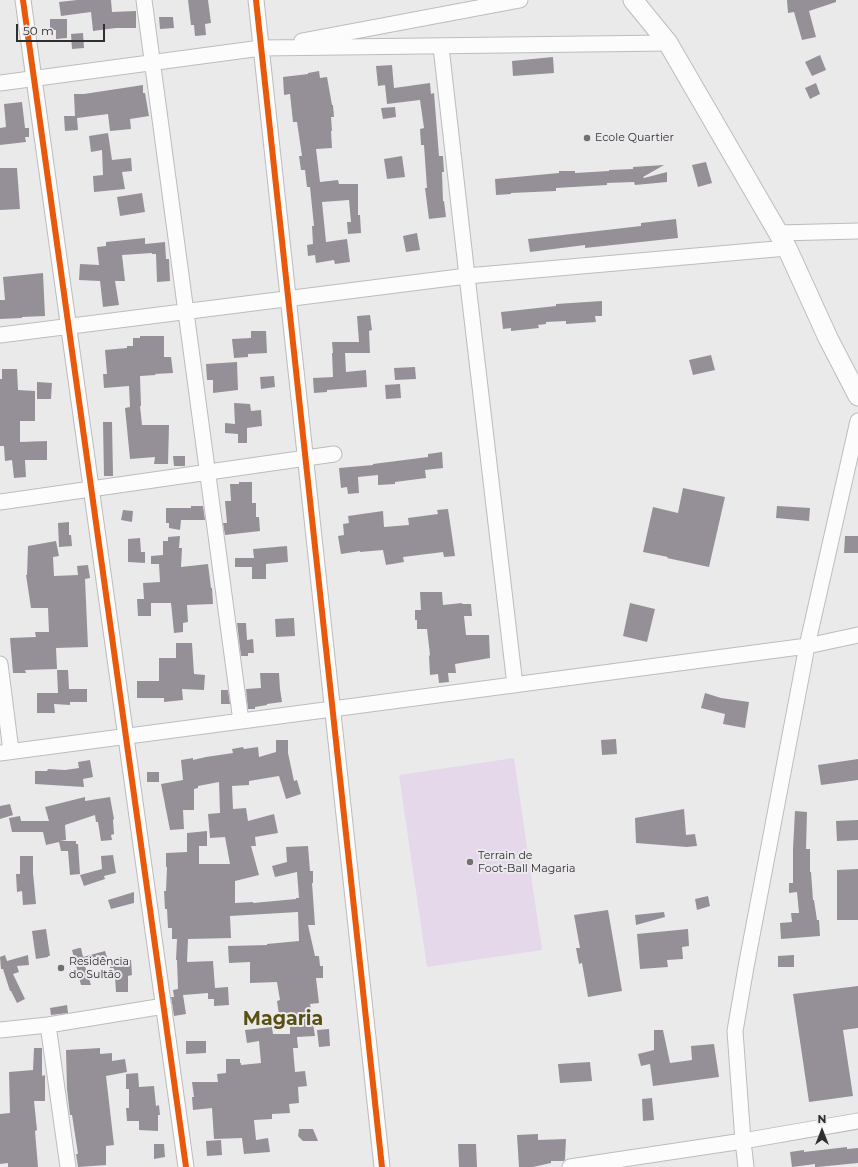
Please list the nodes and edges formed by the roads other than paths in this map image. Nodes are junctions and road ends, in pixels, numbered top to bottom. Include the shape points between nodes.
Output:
1 (23, 0) edge
2 (144, 0) edge
3 (256, 0) edge
4 (520, 0) edge
5 (633, 0) edge
6 (668, 43) junction
7 (441, 47) junction
8 (262, 48) junction
9 (153, 63) junction
10 (34, 78) junction
11 (0, 83) edge
12 (858, 231) edge
13 (782, 240) junction
14 (467, 276) junction
15 (288, 299) junction
16 (186, 312) junction
17 (69, 326) junction
18 (0, 335) edge
19 (858, 396) edge
20 (858, 420) edge
21 (334, 454) dead end
22 (305, 457) junction
23 (208, 472) junction
24 (91, 489) junction
25 (0, 502) edge
26 (858, 634) edge
27 (807, 646) junction
28 (0, 664) edge
29 (515, 685) junction
30 (332, 709) junction
31 (241, 721) junction
32 (125, 736) junction
33 (5, 752) edge
34 (164, 1006) junction
35 (48, 1025) junction
36 (0, 1028) edge
37 (858, 1121) edge
38 (743, 1141) junction
39 (68, 1167) edge
40 (186, 1167) edge
41 (382, 1167) edge
42 (570, 1167) edge
43 (746, 1167) edge

1 - 10 street
2 - 9 street
3 - 8 street
4 - 8 street
5 - 6 main road
6 - 7 street
6 - 13 main road
7 - 8 street
7 - 14 street
8 - 9 street
8 - 15 street
9 - 10 street
9 - 16 street
10 - 11 street
10 - 17 street
12 - 13 street
13 - 14 street
13 - 19 main road
14 - 15 street
14 - 29 street
15 - 16 street
15 - 22 street
16 - 17 street
16 - 23 street
17 - 18 street
17 - 24 street
20 - 27 street
21 - 22 street
22 - 23 street
22 - 30 street
23 - 24 street
23 - 31 street
24 - 25 street
24 - 32 street
26 - 27 street
27 - 29 street
27 - 38 street via 735,1032
28 - 33 street
29 - 30 street
30 - 31 street
30 - 41 street
31 - 32 street
32 - 33 street
32 - 34 street
34 - 35 street
34 - 40 street
35 - 36 street
35 - 39 street
37 - 38 street
38 - 42 street
38 - 43 street

